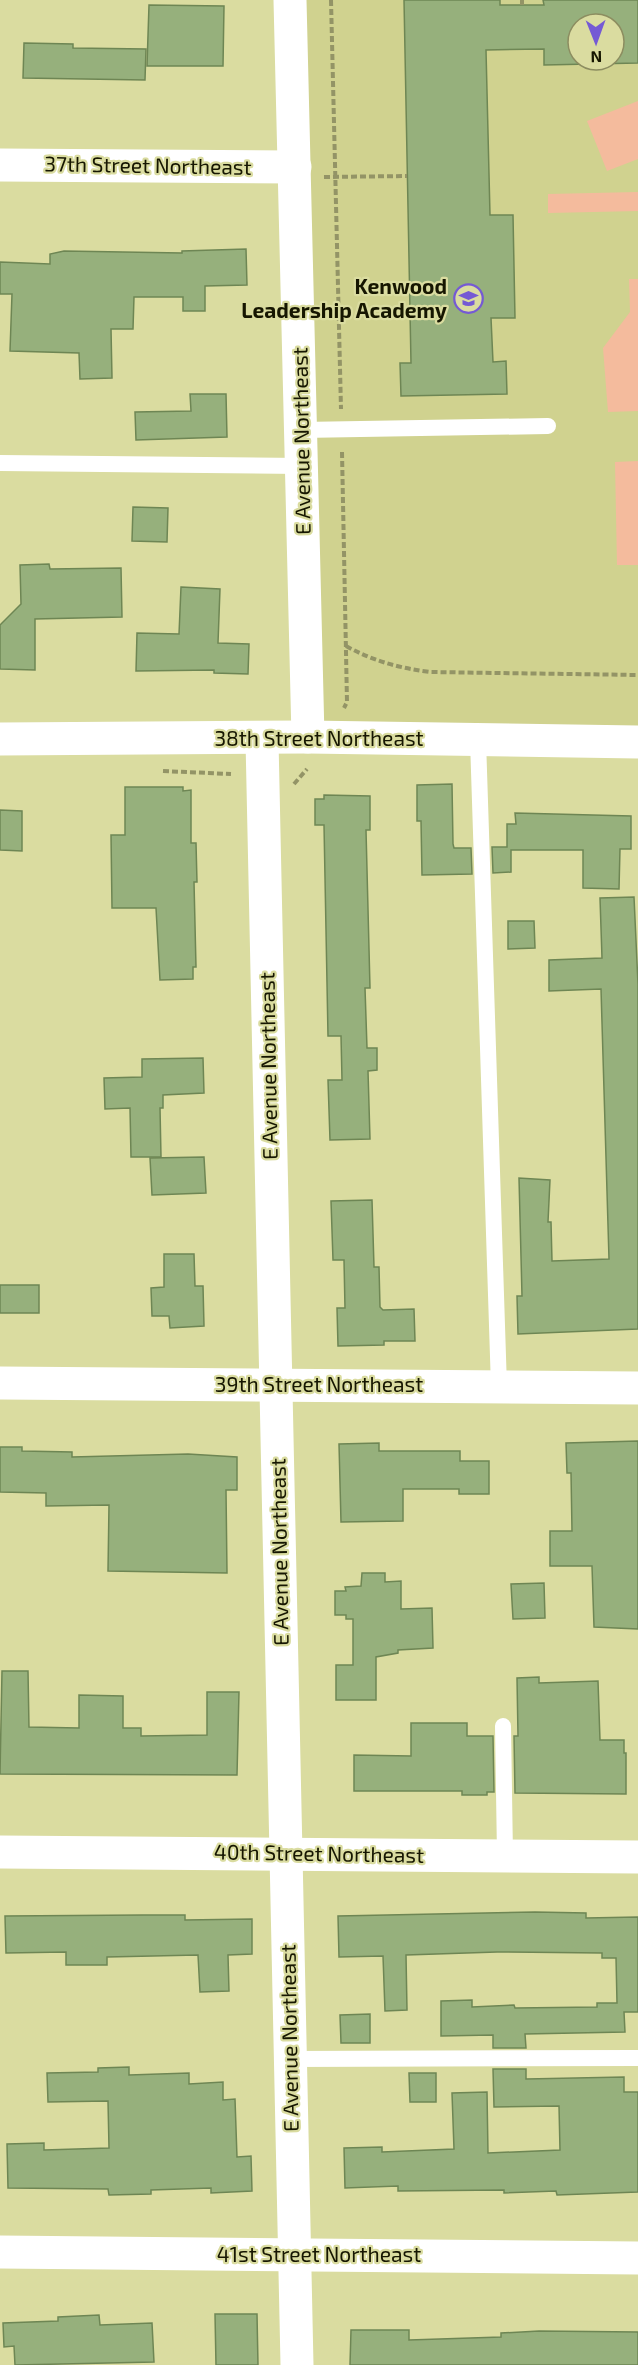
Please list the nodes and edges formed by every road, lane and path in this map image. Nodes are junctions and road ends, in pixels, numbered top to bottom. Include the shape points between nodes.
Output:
1 (290, 0) edge
2 (331, 0) edge
3 (0, 165) edge
4 (310, 172) junction
5 (407, 176) dead end
6 (335, 177) junction
7 (324, 213) dead end
8 (336, 213) junction
9 (331, 265) dead end
10 (337, 265) junction
11 (327, 318) dead end
12 (339, 318) junction
13 (333, 370) dead end
14 (339, 370) junction
15 (548, 426) dead end
16 (301, 430) junction
17 (341, 430) junction
18 (0, 463) edge
19 (302, 466) junction
20 (346, 646) junction
21 (638, 675) edge
22 (341, 717) dead end
23 (308, 737) junction
24 (0, 739) edge
25 (262, 740) junction
26 (478, 740) junction
27 (638, 742) edge
28 (0, 1383) edge
29 (276, 1385) junction
30 (499, 1387) junction
31 (638, 1388) edge
32 (504, 1726) dead end
33 (0, 1852) edge
34 (286, 1854) junction
35 (505, 1856) junction
36 (638, 1857) edge
37 (638, 2058) edge
38 (290, 2059) junction
39 (0, 2252) edge
40 (294, 2255) junction
41 (638, 2258) edge
42 (297, 2365) edge

1 - 4 street, E Avenue Northeast
2 - 6 path
3 - 4 street, 37th Street Northeast
4 - 6 path
4 - 16 street, E Avenue Northeast
5 - 6 path
6 - 8 path
7 - 8 path
8 - 10 path
9 - 10 path
10 - 12 path
11 - 12 path
12 - 14 path
13 - 14 path
14 - 17 path
15 - 17 lane
16 - 17 lane
16 - 19 street, E Avenue Northeast
17 - 20 path
18 - 19 lane
19 - 23 street, E Avenue Northeast
20 - 21 path via 397,668 430,672
20 - 22 path via 347,702
23 - 25 street, 38th Street Northeast
23 - 26 street, 38th Street Northeast
24 - 25 street, 38th Street Northeast
25 - 29 street, E Avenue Northeast
26 - 27 street, 38th Street Northeast
26 - 30 lane
28 - 29 street, 39th Street Northeast
29 - 30 street, 39th Street Northeast
29 - 34 street, E Avenue Northeast
30 - 31 street, 39th Street Northeast
32 - 35 lane
33 - 34 street, 40th Street Northeast
34 - 35 street, 40th Street Northeast
34 - 38 street, E Avenue Northeast
35 - 36 street, 40th Street Northeast
37 - 38 lane
38 - 40 street, E Avenue Northeast
39 - 40 street, 41st Street Northeast
40 - 41 street, 41st Street Northeast
40 - 42 street, E Avenue Northeast

